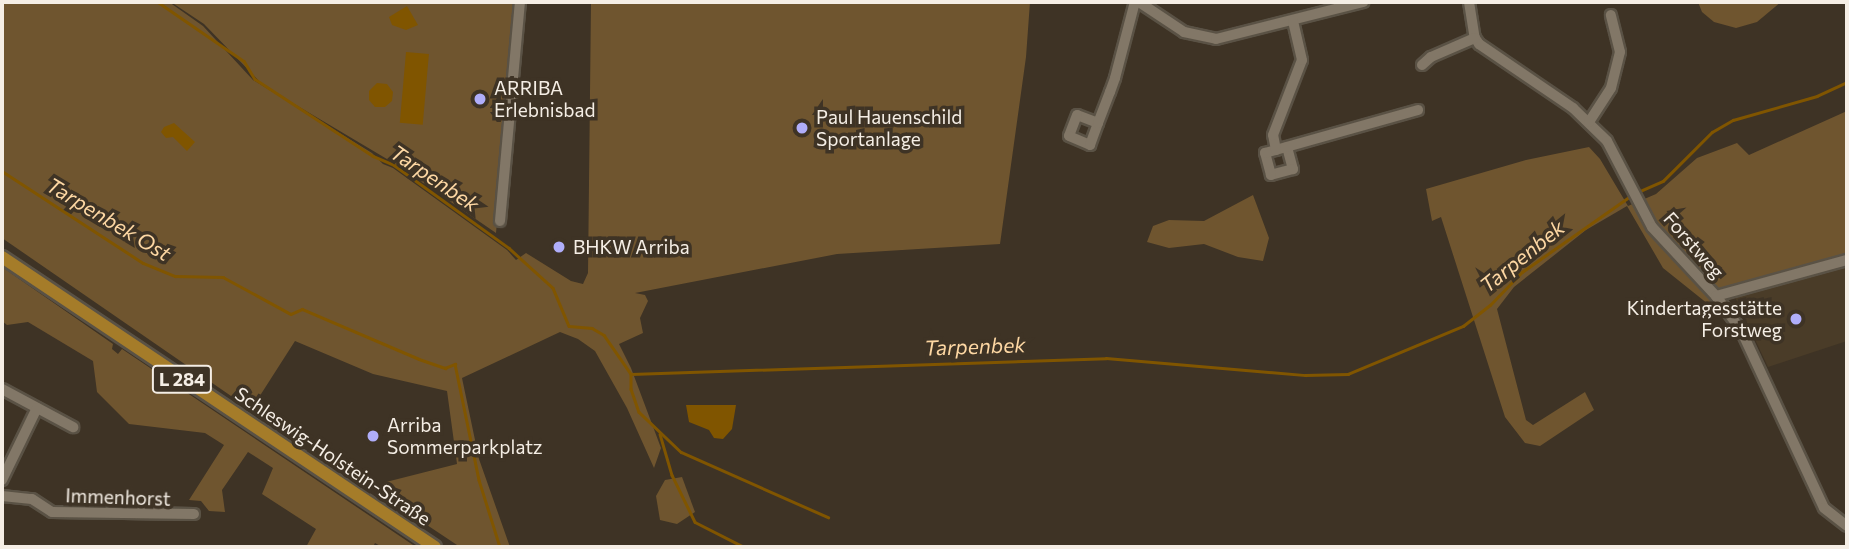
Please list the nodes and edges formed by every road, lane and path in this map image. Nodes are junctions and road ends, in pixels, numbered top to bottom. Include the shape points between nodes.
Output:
1 (520, 2) edge
2 (1137, 2) edge
3 (1363, 2) edge
4 (1469, 2) edge
5 (1611, 15) dead end
6 (1293, 21) junction
7 (1475, 38) junction
8 (1422, 65) dead end
9 (1418, 110) dead end
10 (1589, 121) junction
11 (1098, 123) dead end
12 (1287, 147) junction
13 (1276, 150) junction
14 (500, 221) dead end
15 (2, 257) edge
16 (1847, 260) edge
17 (1716, 296) junction
18 (2, 389) edge
19 (37, 408) junction
20 (73, 428) dead end
21 (2, 480) edge
22 (2, 496) edge
23 (194, 514) dead end
24 (1847, 526) edge
25 (435, 547) edge

1 - 14 street
2 - 6 street via 1180,30 1208,39
2 - 11 street
3 - 6 street
4 - 7 street
5 - 10 street via 1620,52 1611,88
6 - 13 street via 1302,60 1273,135
7 - 8 street
7 - 10 street, Forstweg
9 - 12 street
10 - 17 street, Forstweg via 1607,142 1652,227
12 - 13 street
12 - 13 street via 1293,169 1271,175 1265,153
15 - 25 main road, Schleswig-Holstein-Straße / L 284
16 - 17 street
17 - 24 street, Forstweg via 1741,330 1824,508
18 - 19 street
19 - 20 street
19 - 21 street
22 - 23 street, Immenhorst via 32,499 52,512

